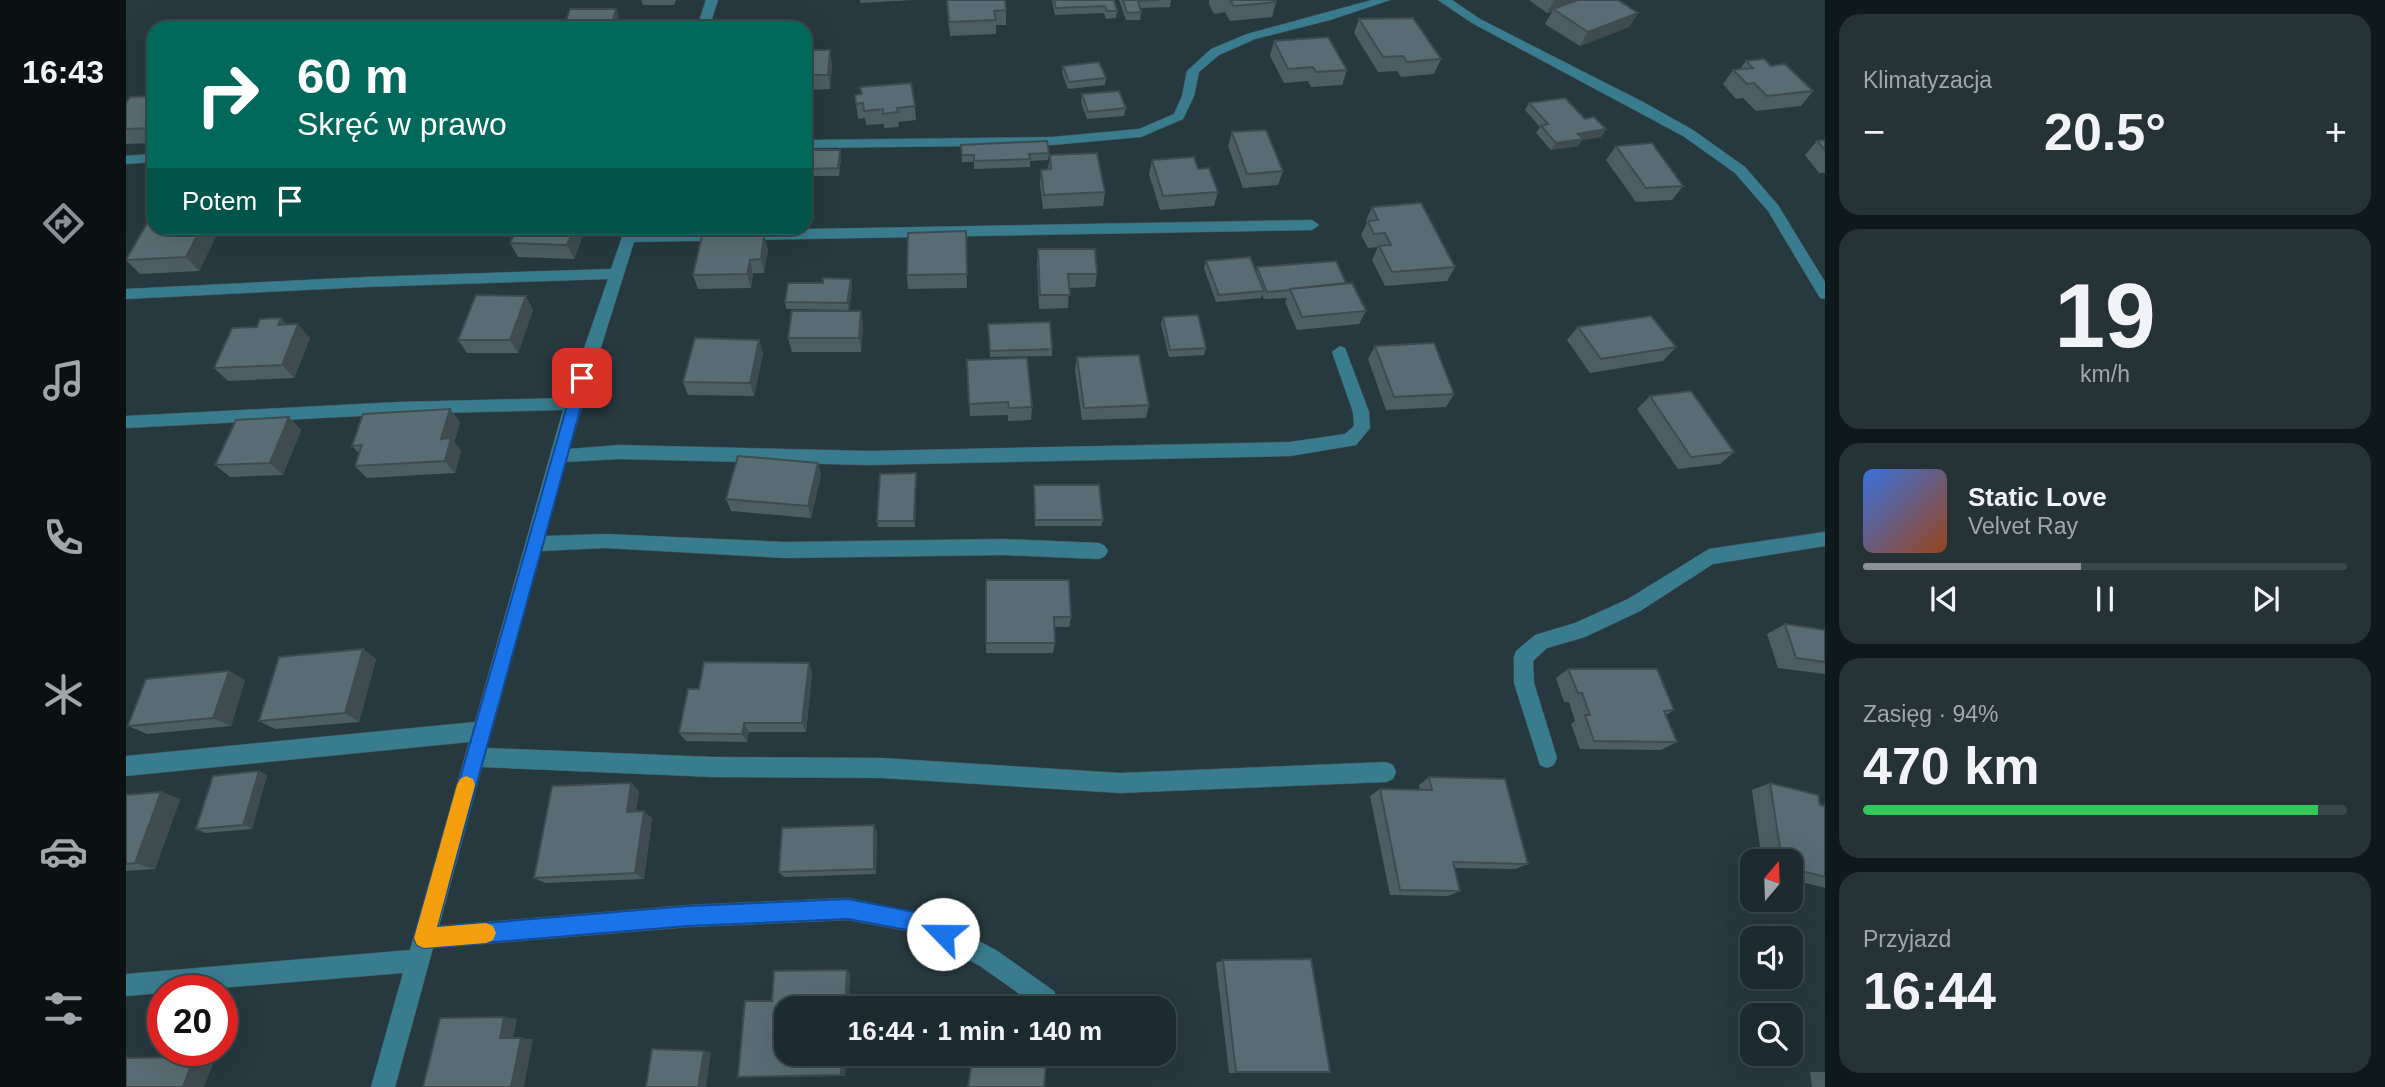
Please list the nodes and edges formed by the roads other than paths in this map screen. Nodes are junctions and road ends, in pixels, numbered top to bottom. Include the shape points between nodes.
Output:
1 (712, 0) edge
2 (1384, 0) edge
3 (1444, 0) edge
4 (705, 21) edge
5 (812, 144) edge
6 (147, 158) edge
7 (126, 160) edge
8 (1312, 225) dead end
9 (812, 230) edge
10 (629, 235) edge
11 (617, 274) junction
12 (126, 294) edge
13 (1825, 294) edge
14 (1340, 352) dead end
15 (573, 404) junction
16 (126, 422) edge
17 (558, 456) junction
18 (1825, 539) edge
19 (533, 544) junction
20 (1099, 551) dead end
21 (481, 731) junction
22 (474, 757) junction
23 (1547, 758) dead end
24 (126, 766) edge
25 (1386, 772) dead end
26 (424, 938) junction
27 (417, 961) junction
28 (126, 985) edge
29 (1042, 996) edge
30 (383, 1087) edge

1 - 4 street
2 - 5 street via 1251,36 1215,52 1193,71 1179,116 1141,133 1052,141
3 - 13 street via 1688,133 1740,170 1773,208
6 - 7 street
8 - 9 street
10 - 11 street
11 - 12 street
11 - 15 street
14 - 17 street via 1362,428 1350,440 1290,449 869,458 619,452
15 - 16 street
15 - 17 street
17 - 19 street
18 - 23 street via 1709,557 1634,604 1578,631 1542,641 1523,657 1524,683
19 - 20 street via 605,541 786,550 1003,547
19 - 21 street
21 - 22 street
21 - 24 street
22 - 25 street via 713,767 881,768 1119,783
22 - 26 street
26 - 27 street
26 - 29 street via 688,916 848,909 920,923 988,958
27 - 28 street
27 - 30 street

